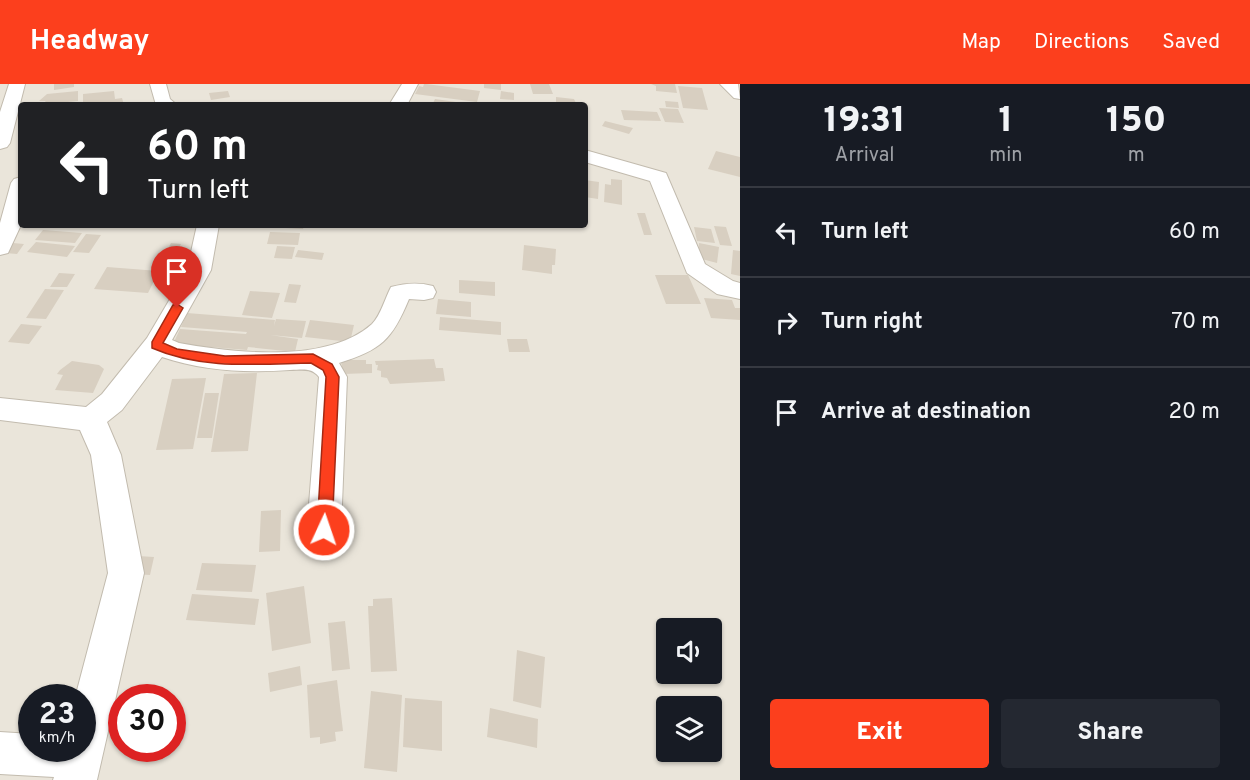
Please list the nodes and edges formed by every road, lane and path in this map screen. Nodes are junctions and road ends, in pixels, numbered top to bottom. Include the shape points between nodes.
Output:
1 (17, 84) edge
2 (158, 84) edge
3 (410, 84) edge
4 (728, 84) edge
5 (740, 94) edge
6 (164, 102) edge
7 (400, 102) edge
8 (588, 157) edge
9 (12, 162) edge
10 (207, 228) edge
11 (0, 248) edge
12 (740, 291) edge
13 (424, 292) dead end
14 (156, 345) junction
15 (313, 359) junction
16 (0, 409) edge
17 (91, 419) junction
18 (324, 530) dead end
19 (0, 753) edge
20 (77, 769) edge

1 - 9 street
2 - 6 street
3 - 7 street
4 - 5 street
8 - 12 street via 659,177 695,268 726,288
9 - 11 street via 15,214
10 - 14 street via 198,270
13 - 15 street via 400,293 382,329 365,342
14 - 15 street via 176,354 225,360
14 - 17 street via 112,402
15 - 18 street via 327,367 333,377
16 - 17 street
17 - 20 street via 106,455 126,573
19 - 20 street

